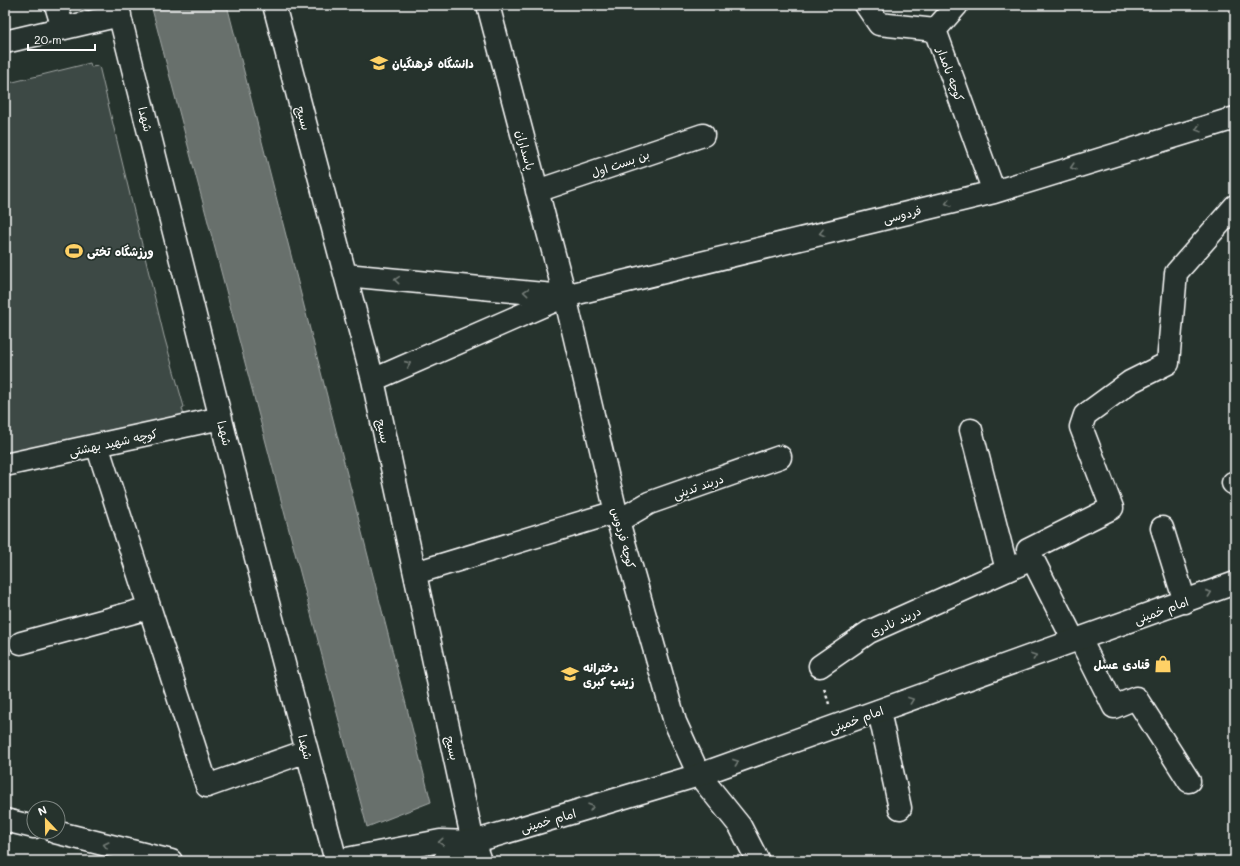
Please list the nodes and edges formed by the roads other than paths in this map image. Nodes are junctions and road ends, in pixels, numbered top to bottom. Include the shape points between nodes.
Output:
1 (56, 5) edge
2 (274, 5) edge
3 (866, 5) edge
4 (957, 5) edge
5 (491, 6) edge
6 (118, 10) edge
7 (63, 28) junction
8 (935, 30) junction
9 (5, 42) edge
10 (1235, 118) edge
11 (703, 134) dead end
12 (537, 191) junction
13 (994, 192) junction
14 (1235, 206) edge
15 (346, 275) junction
16 (565, 296) junction
17 (373, 380) junction
18 (221, 418) junction
19 (971, 430) dead end
20 (97, 445) junction
21 (780, 457) dead end
22 (5, 465) edge
23 (617, 516) junction
24 (1162, 528) dead end
25 (1032, 559) junction
26 (1007, 570) junction
27 (415, 574) junction
28 (1235, 584) edge
29 (1185, 602) junction
30 (149, 608) junction
31 (1077, 640) junction
32 (21, 643) dead end
33 (820, 666) road end
34 (879, 711) junction
35 (307, 750) junction
36 (700, 775) junction
37 (1189, 781) dead end
38 (900, 808) dead end
39 (5, 820) edge
40 (26, 825) edge
41 (66, 835) edge
42 (476, 851) edge
43 (171, 861) edge
44 (336, 861) edge
45 (444, 861) edge
46 (758, 861) edge

1 - 7 street
2 - 15 street, بسیج
3 - 8 street via 880,24
4 - 8 street
5 - 12 street, پاسداران
6 - 7 street
6 - 18 street, شهدا
7 - 9 street
8 - 13 street, کوچه نامدار
10 -> 13 street, فردوسی
11 - 12 street, بن بست اول
12 - 16 street, پاسداران
13 -> 16 street, فردوسی
14 - 25 street via 1176,272 1168,363 1130,382 1085,415 1082,427 1112,508 1028,550
16 -> 15 street
15 - 17 street, بسیج
17 -> 16 street
16 - 23 street, کوچه فردوس
17 - 27 street, بسیج
18 - 20 street, کوچه شهید بهشتی
18 - 35 street, شهدا
19 - 26 street
20 - 22 street, کوچه شهید بهشتی
20 - 30 street
21 - 23 street, دربند تدینی
23 - 27 street, دربند تدینی
23 - 36 street, کوچه فردوس via 675,722
24 - 29 street
25 - 26 street, دربند نادری
25 - 31 street
26 - 33 street, دربند نادری via 869,632
27 - 42 street, بسیج
29 -> 28 street, امام خمینی
29 - 31 street, امام خمینی
30 - 32 street
30 - 35 street via 207,786
34 -> 31 street, امام خمینی
31 - 37 street via 1114,707 1136,698
36 -> 34 street, امام خمینی
34 - 38 street
35 - 44 street, شهدا
42 -> 36 street, امام خمینی
36 - 46 street, کوچه فردوس via 740,826
39 - 40 street
43 -> 41 street
42 -> 44 street via 440,841
42 - 45 street

